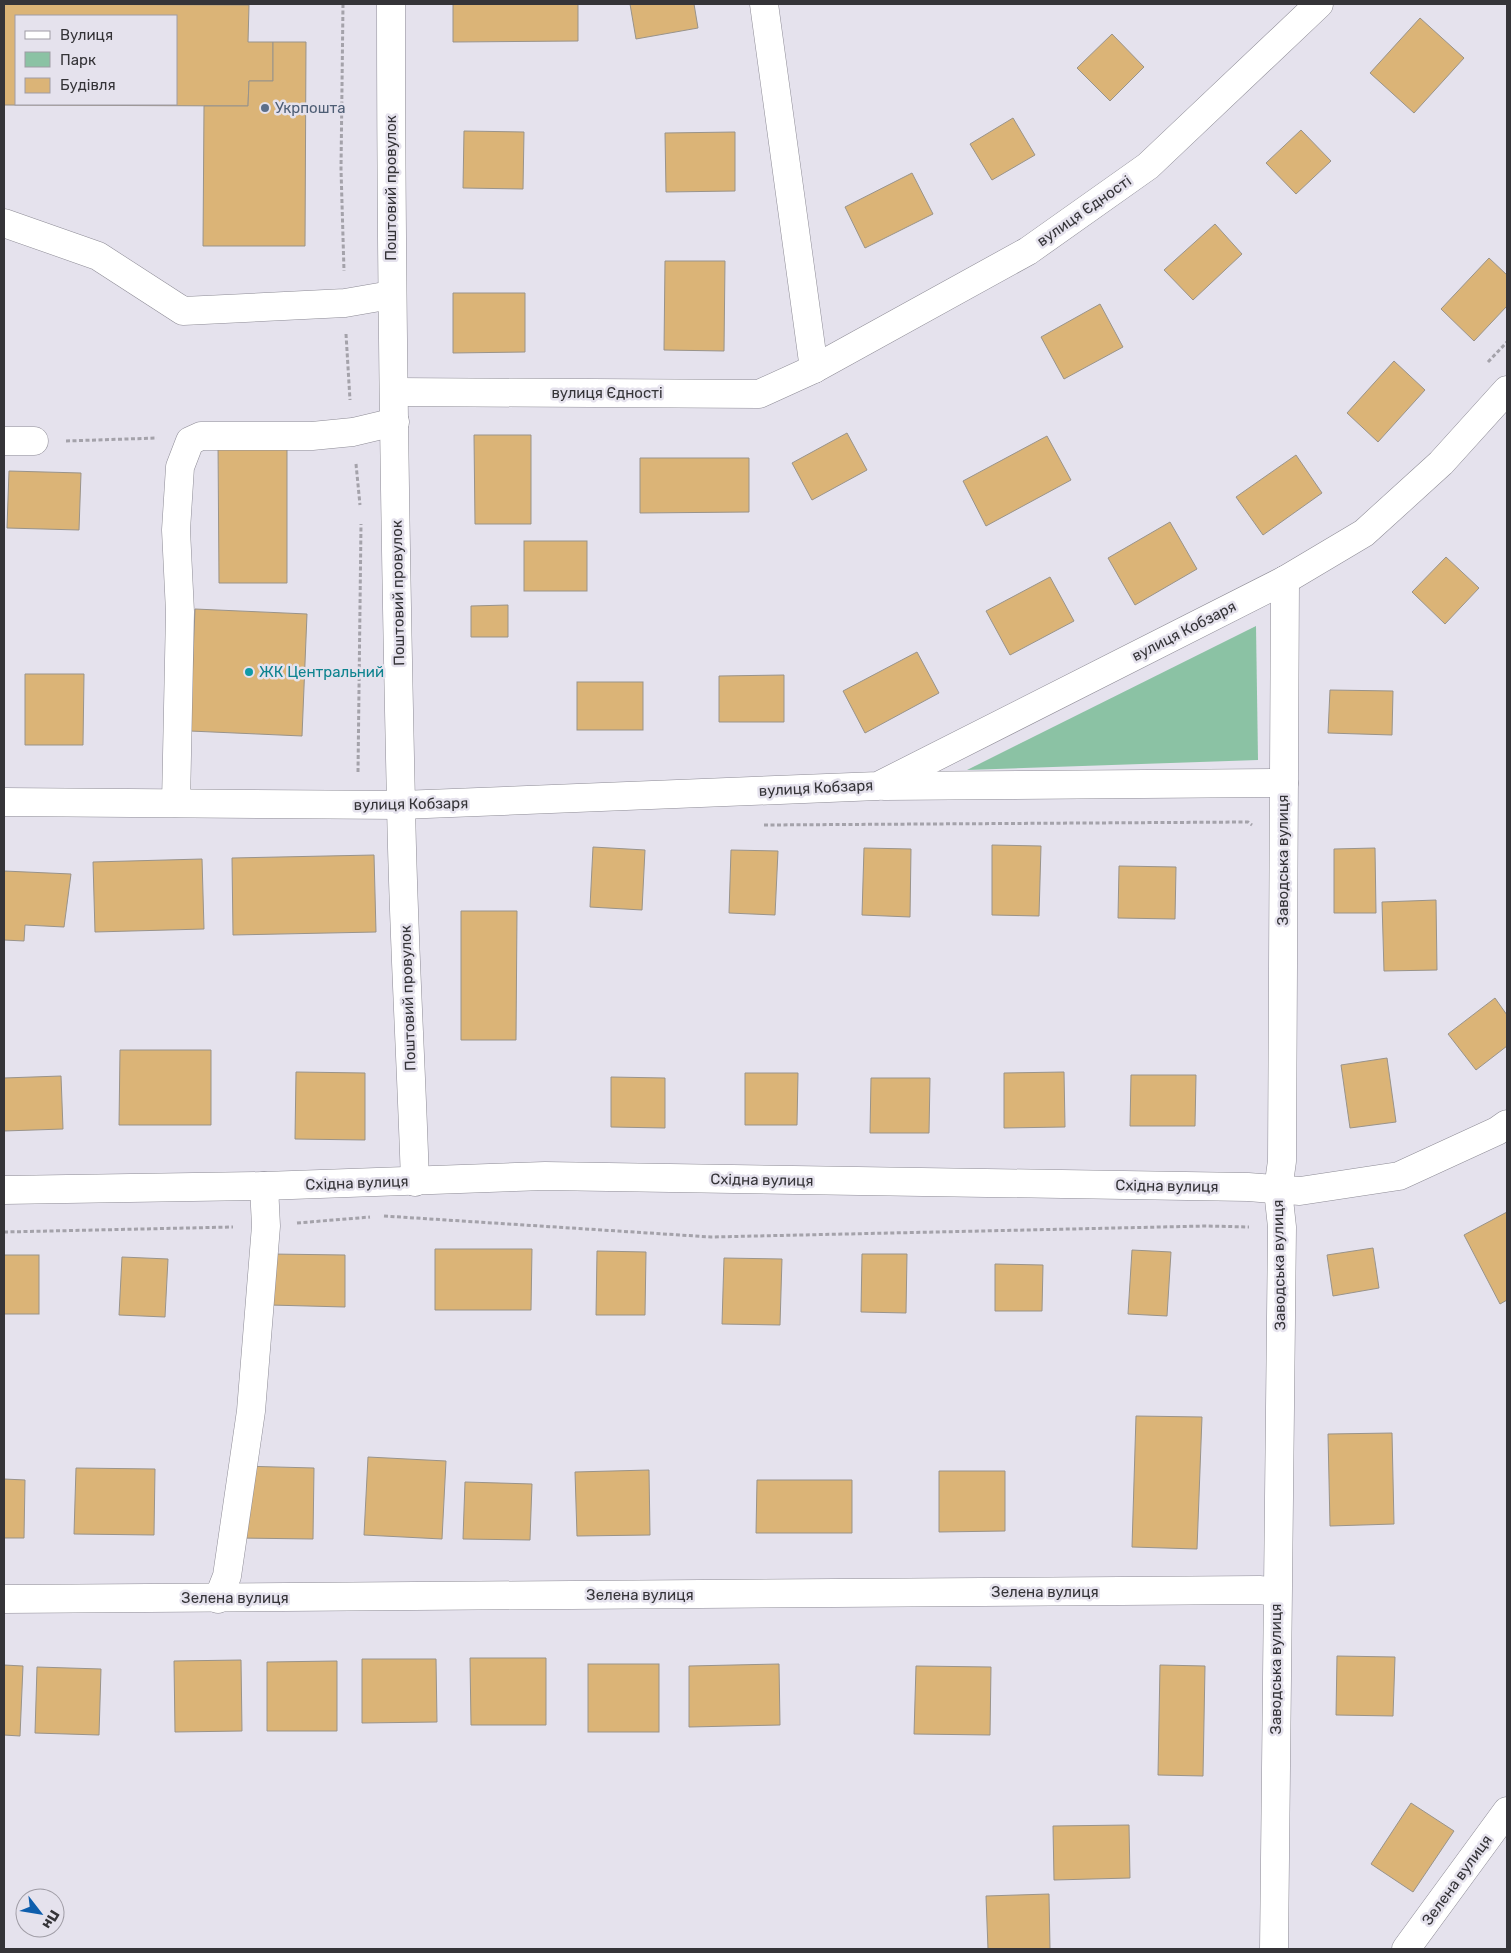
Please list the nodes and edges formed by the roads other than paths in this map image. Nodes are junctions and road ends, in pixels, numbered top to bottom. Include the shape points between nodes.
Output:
1 (391, 4) edge
2 (764, 4) edge
3 (1319, 4) edge
4 (4, 223) edge
5 (391, 295) junction
6 (814, 369) junction
7 (1507, 390) edge
8 (395, 392) junction
9 (396, 422) junction
10 (4, 441) edge
11 (34, 441) road end
12 (1284, 580) junction
13 (1284, 783) junction
14 (878, 786) junction
15 (4, 802) edge
16 (176, 804) junction
17 (401, 805) junction
18 (1507, 1124) edge
19 (414, 1182) junction
20 (264, 1186) junction
21 (4, 1190) edge
22 (1278, 1190) junction
23 (1277, 1592) junction
24 (4, 1599) edge
25 (218, 1599) junction
26 (1507, 1811) edge
27 (1274, 1949) edge
28 (1406, 1949) edge

1 - 5 street, Поштовий провулок
2 - 6 street
3 - 6 street, вулиця Єдності via 1148,166 1028,251
4 - 5 street via 98,256 183,311 345,303
5 - 8 street, Поштовий провулок
6 - 8 street, вулиця Єдності via 759,394
7 - 12 street, вулиця Кобзаря via 1441,463 1364,533
8 - 9 street, Поштовий провулок
9 - 16 street via 353,432 312,436 201,436 190,441 180,467 176,530 180,612
9 - 17 street, Поштовий провулок
10 - 11 street
12 - 13 street, Заводська вулиця
12 - 14 street, вулиця Кобзаря
13 - 14 street
13 - 22 street, Заводська вулиця via 1282,1160
14 - 17 street, вулиця Кобзаря
15 - 16 street, вулиця Кобзаря
16 - 17 street, вулиця Кобзаря
17 - 19 street, Поштовий провулок
18 - 22 street, Східна вулиця via 1399,1176 1300,1191
19 - 20 street, Східна вулиця
19 - 22 street, Східна вулиця via 545,1176 1238,1186
20 - 21 street, Східна вулиця
20 - 25 street via 266,1226 251,1411 227,1576
22 - 23 street, Заводська вулиця via 1282,1227
23 - 25 street, Зелена вулиця
23 - 27 street, Заводська вулиця
24 - 25 street, Зелена вулиця
26 - 28 street, Зелена вулиця

